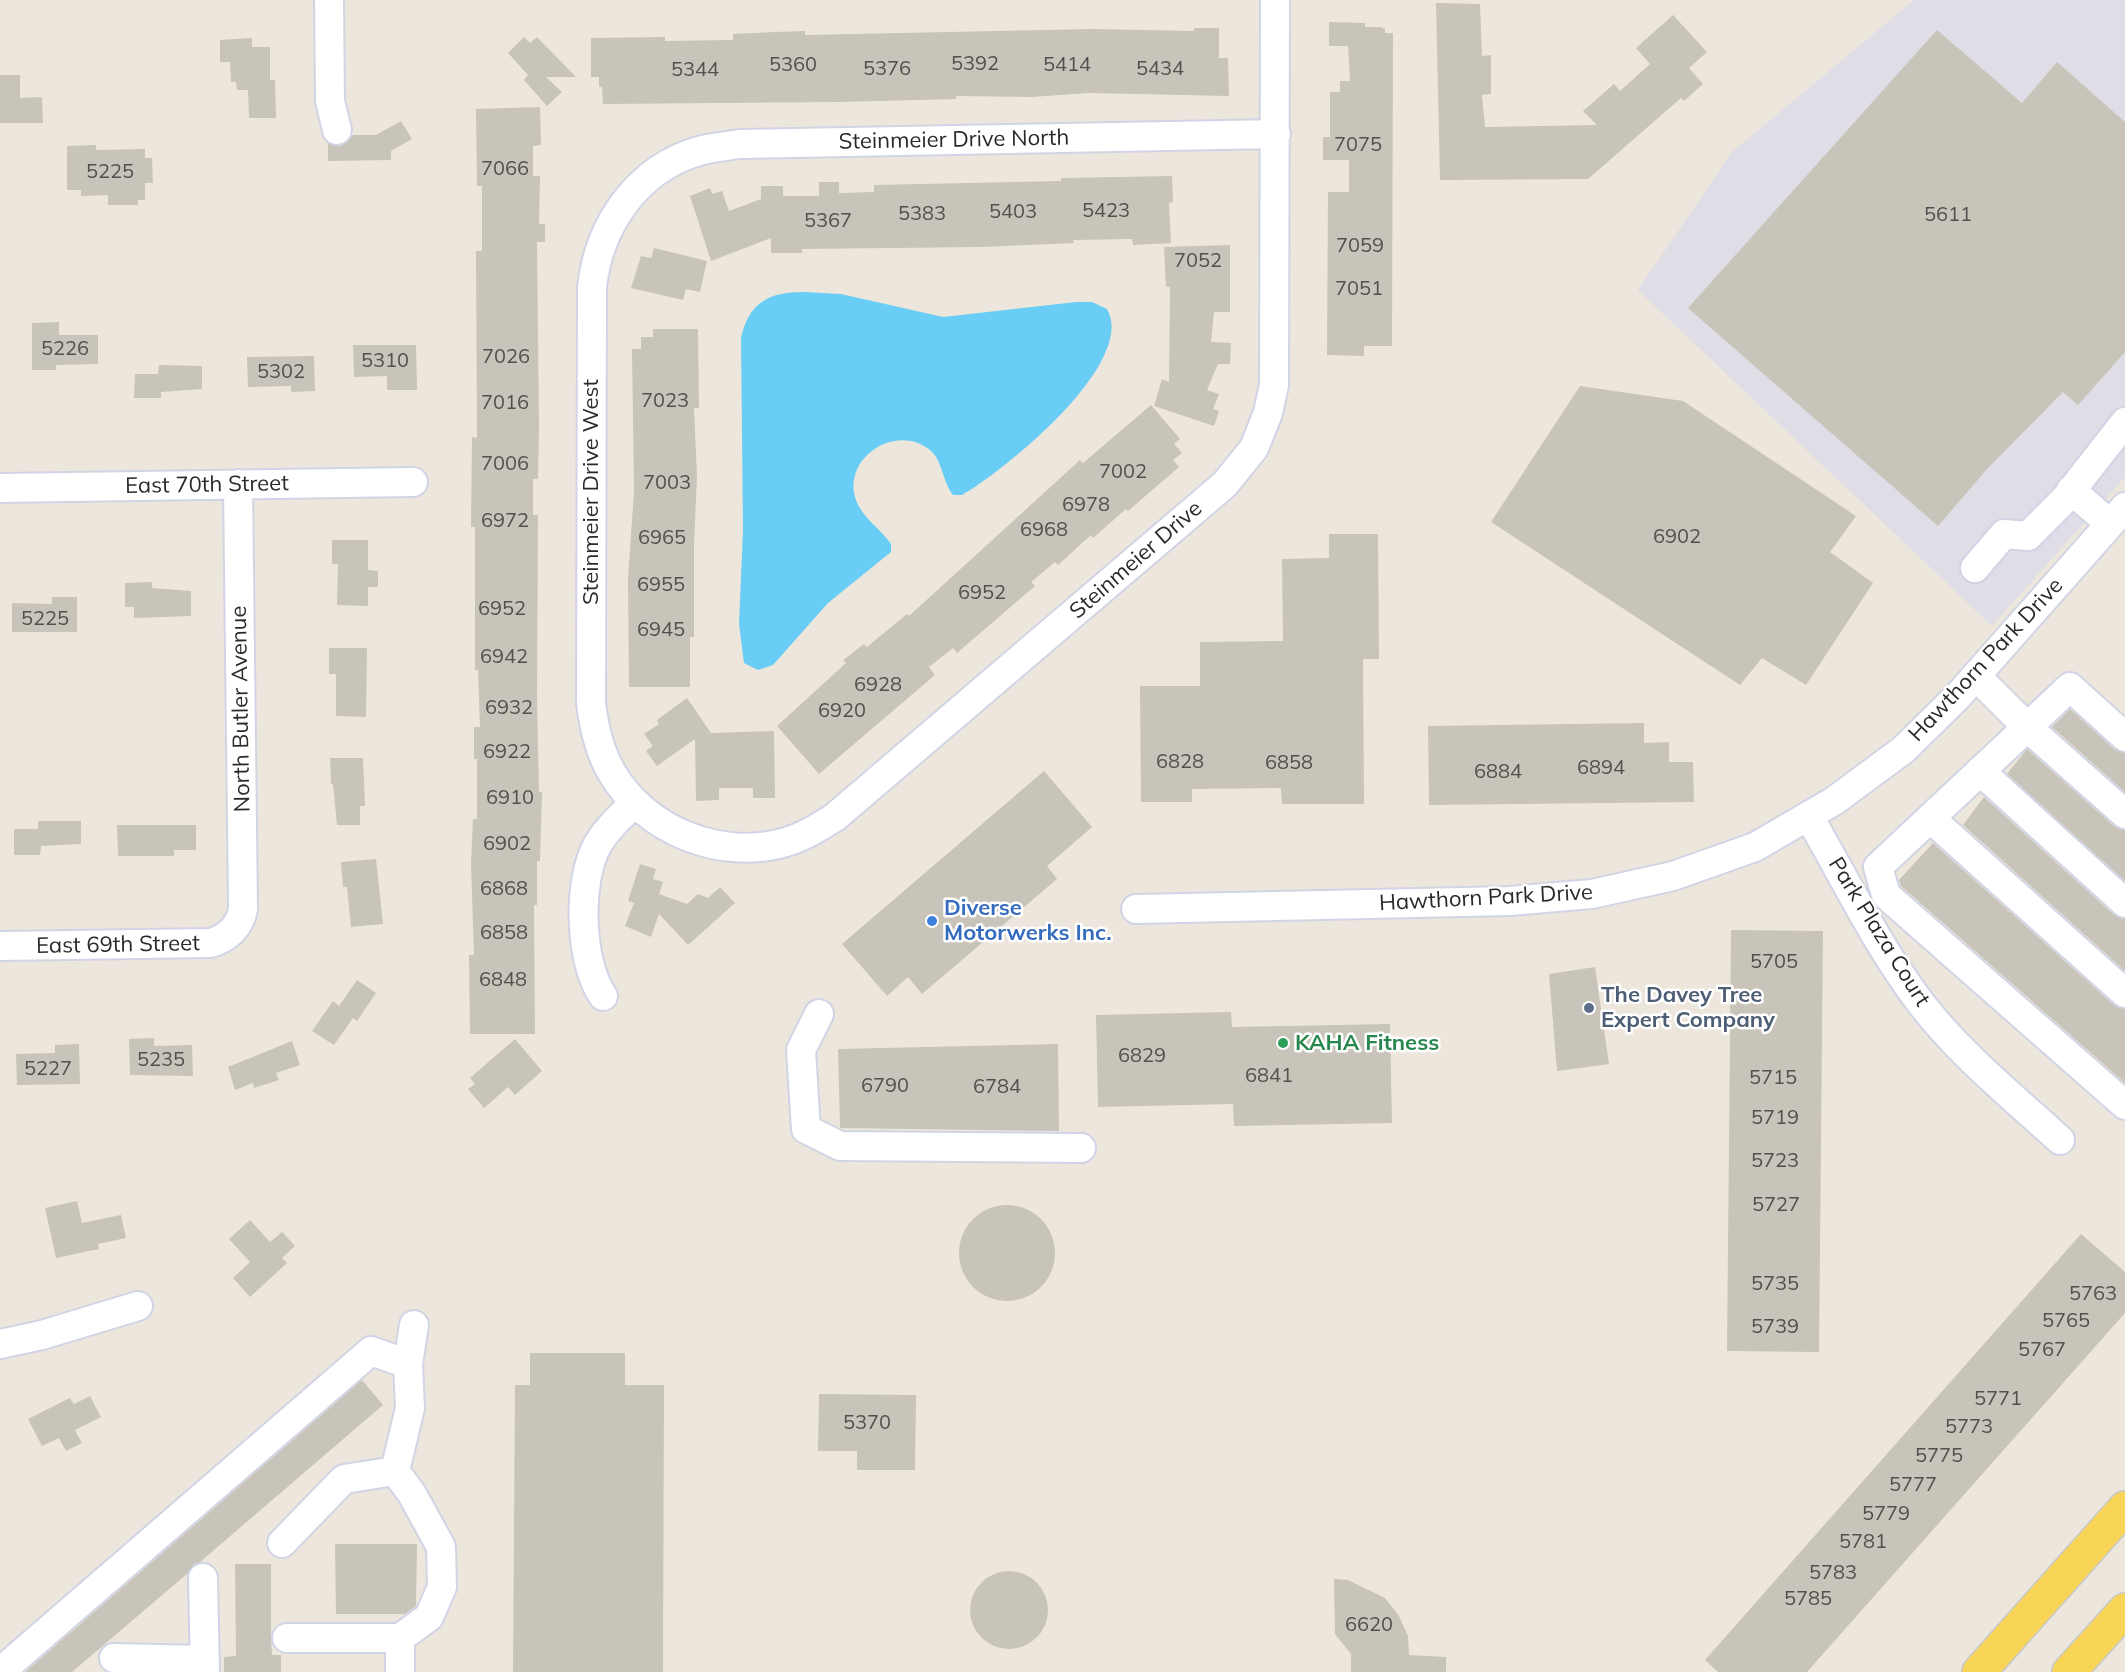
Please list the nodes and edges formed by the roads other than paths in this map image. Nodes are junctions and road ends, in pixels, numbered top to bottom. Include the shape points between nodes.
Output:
1 (329, 0) edge
2 (1275, 0) edge
3 (337, 130) dead end
4 (1276, 134) junction
5 (642, 184) joint
6 (2125, 422) edge
7 (413, 482) dead end
8 (238, 484) junction
9 (0, 488) edge
10 (2071, 490) junction
11 (2117, 516) edge
12 (1975, 568) dead end
13 (1976, 676) junction
14 (2027, 727) junction
15 (2125, 737) edge
16 (1980, 771) junction
17 (635, 803) junction
18 (2125, 814) edge
19 (1809, 817) junction
20 (1930, 818) junction
21 (2125, 903) edge
22 (1136, 909) dead end
23 (232, 932) joint
24 (0, 946) edge
25 (2125, 993) edge
26 (603, 996) dead end
27 (819, 1014) dead end
28 (2125, 1106) edge
29 (2060, 1140) dead end
30 (1081, 1148) dead end
31 (138, 1306) dead end
32 (414, 1325) dead end
33 (0, 1344) edge
34 (408, 1364) junction
35 (395, 1471) junction
36 (2125, 1508) edge
37 (282, 1543) dead end
38 (203, 1578) dead end
39 (2125, 1610) edge
40 (287, 1638) dead end
41 (400, 1638) junction
42 (114, 1658) dead end
43 (205, 1666) edge
44 (0, 1672) edge
45 (400, 1672) edge
46 (1979, 1672) edge
47 (2069, 1672) edge

1 - 3 street via 330,101
2 - 4 street, Steinmeier Drive
4 - 5 street, Steinmeier Drive North via 740,144 693,153
4 - 17 street, Steinmeier Drive via 1274,385 1258,439 1232,478 835,817 812,832 785,842 748,848 711,845 675,832
5 - 17 street, Steinmeier Drive West via 621,206 606,232 594,268 592,296 591,703 604,758
6 - 10 street
7 - 8 street, East 70th Street
8 - 9 street, East 70th Street
8 - 23 street, North Butler Avenue via 243,909
10 - 11 street
10 - 12 street via 2028,536 2004,534
11 - 13 street, Hawthorn Park Drive
13 - 14 street
13 - 19 street, Hawthorn Park Drive via 1903,750
14 - 15 street via 2070,687
14 - 16 street
14 - 18 street
16 - 20 street
16 - 21 street
17 - 26 street via 608,829 593,854 588,873 587,961
19 - 22 street, Hawthorn Park Drive via 1755,847 1693,870 1592,894 1510,901
19 - 29 street, Park Plaza Court via 1923,1006 1976,1064
20 - 25 street
20 - 28 street via 1878,867 1887,896
23 - 24 street, East 69th Street via 211,943
27 - 30 street via 801,1050 806,1129 823,1138 840,1146
31 - 33 street
32 - 34 street
34 - 35 street via 410,1408
34 - 44 street via 371,1351
35 - 37 street via 344,1479
35 - 41 street via 441,1548 442,1587 429,1617
36 - 46 main road
38 - 43 street
39 - 47 main road
40 - 41 street
41 - 45 street
42 - 43 street

